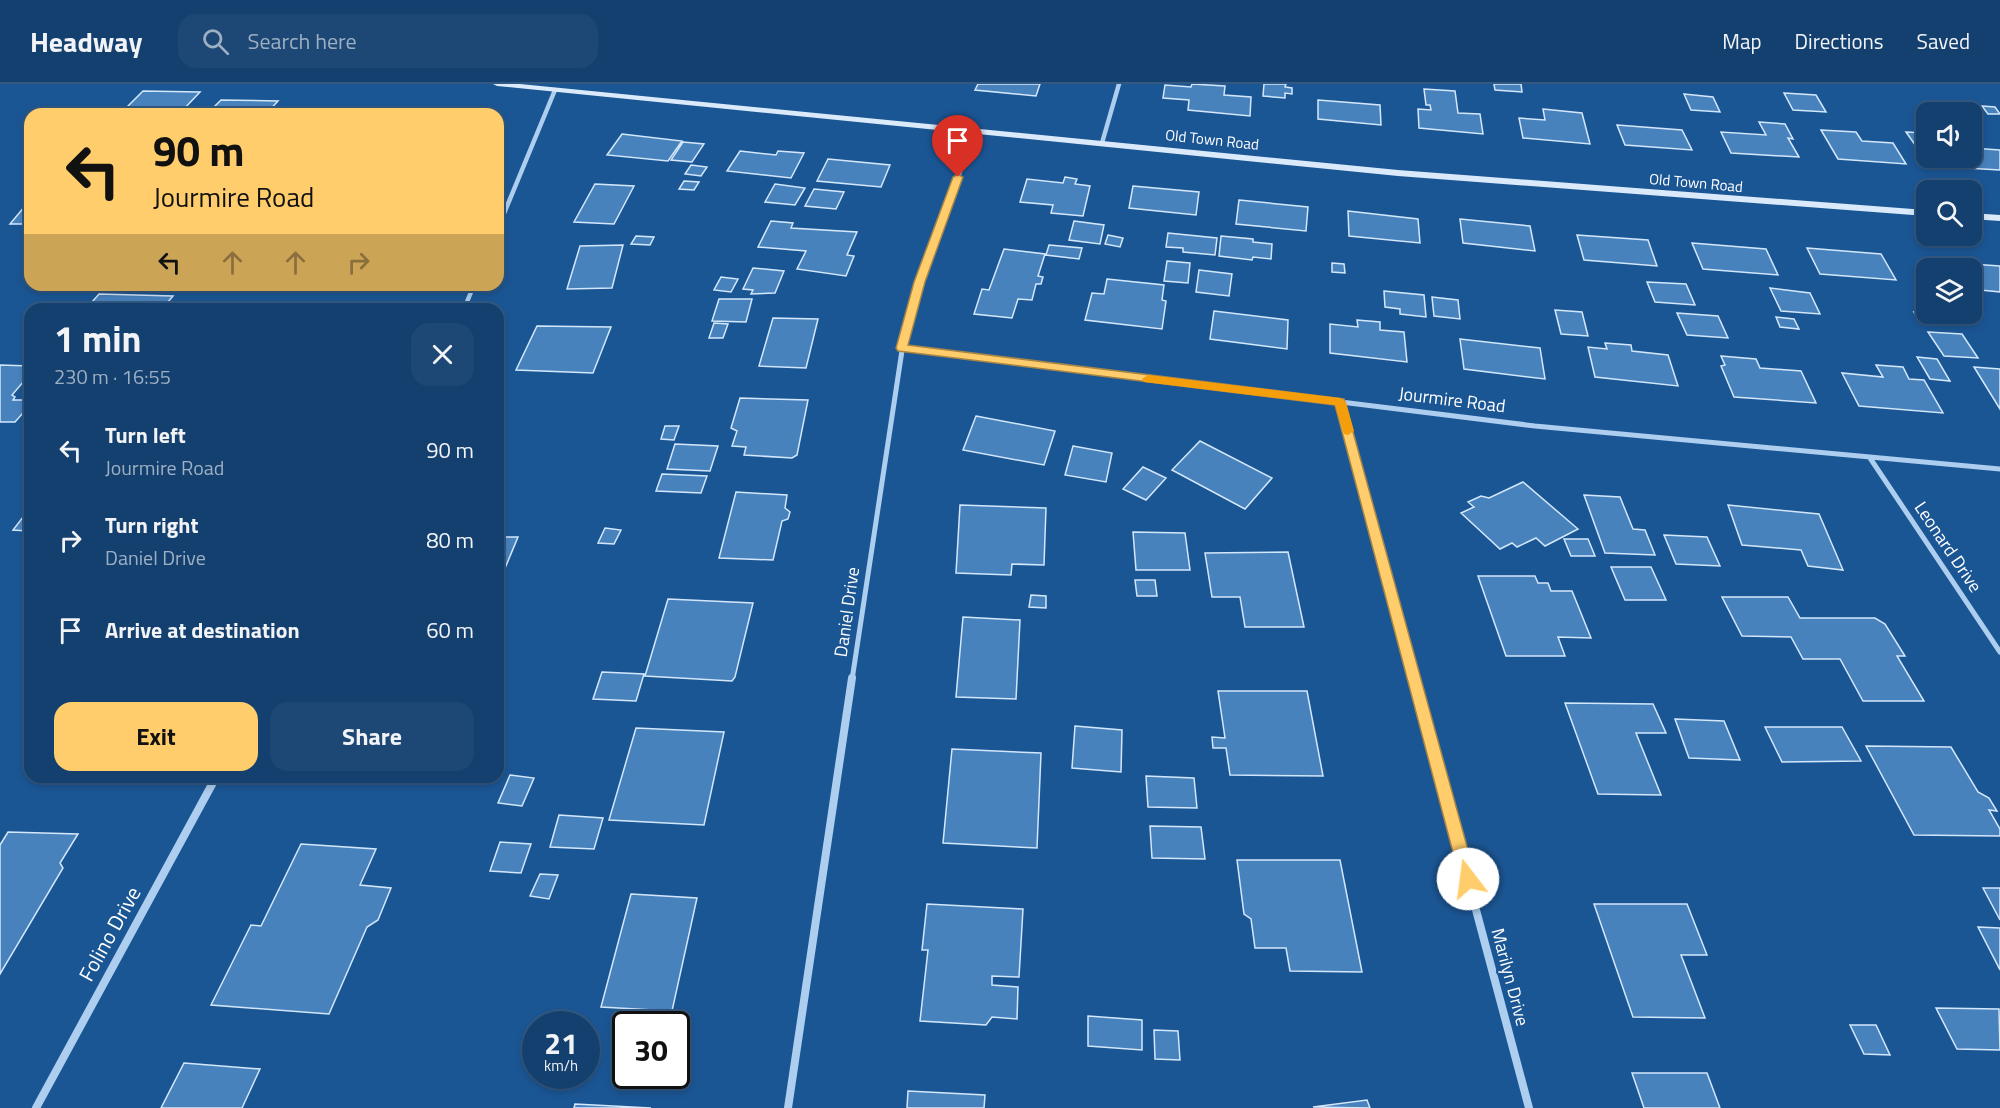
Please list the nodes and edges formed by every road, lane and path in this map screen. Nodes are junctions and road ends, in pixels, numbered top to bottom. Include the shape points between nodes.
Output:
1 (497, 84) edge
2 (1119, 84) edge
3 (555, 90) junction
4 (975, 130) junction
5 (1102, 143) junction
6 (1916, 212) edge
7 (504, 213) edge
8 (1982, 217) edge
9 (2000, 218) edge
10 (902, 348) junction
11 (1340, 402) junction
12 (1870, 458) junction
13 (2000, 469) edge
14 (2000, 652) edge
15 (213, 783) edge
16 (36, 1108) edge
17 (788, 1108) edge
18 (1529, 1108) edge

1 - 3 main road, Old Town Road
2 - 5 street
3 - 4 main road, Old Town Road
3 - 7 street
4 - 5 main road, Old Town Road
4 - 10 street, Daniel Drive via 920,282
5 - 6 main road, Old Town Road via 1409,174
8 - 9 main road
10 - 11 street, Jourmire Road
10 - 17 street, Daniel Drive
11 - 12 street, Jourmire Road via 1535,426
11 - 18 street, Marilyn Drive
12 - 13 street, Jourmire Road
12 - 14 street, Leonard Drive
15 - 16 street, Folino Drive

